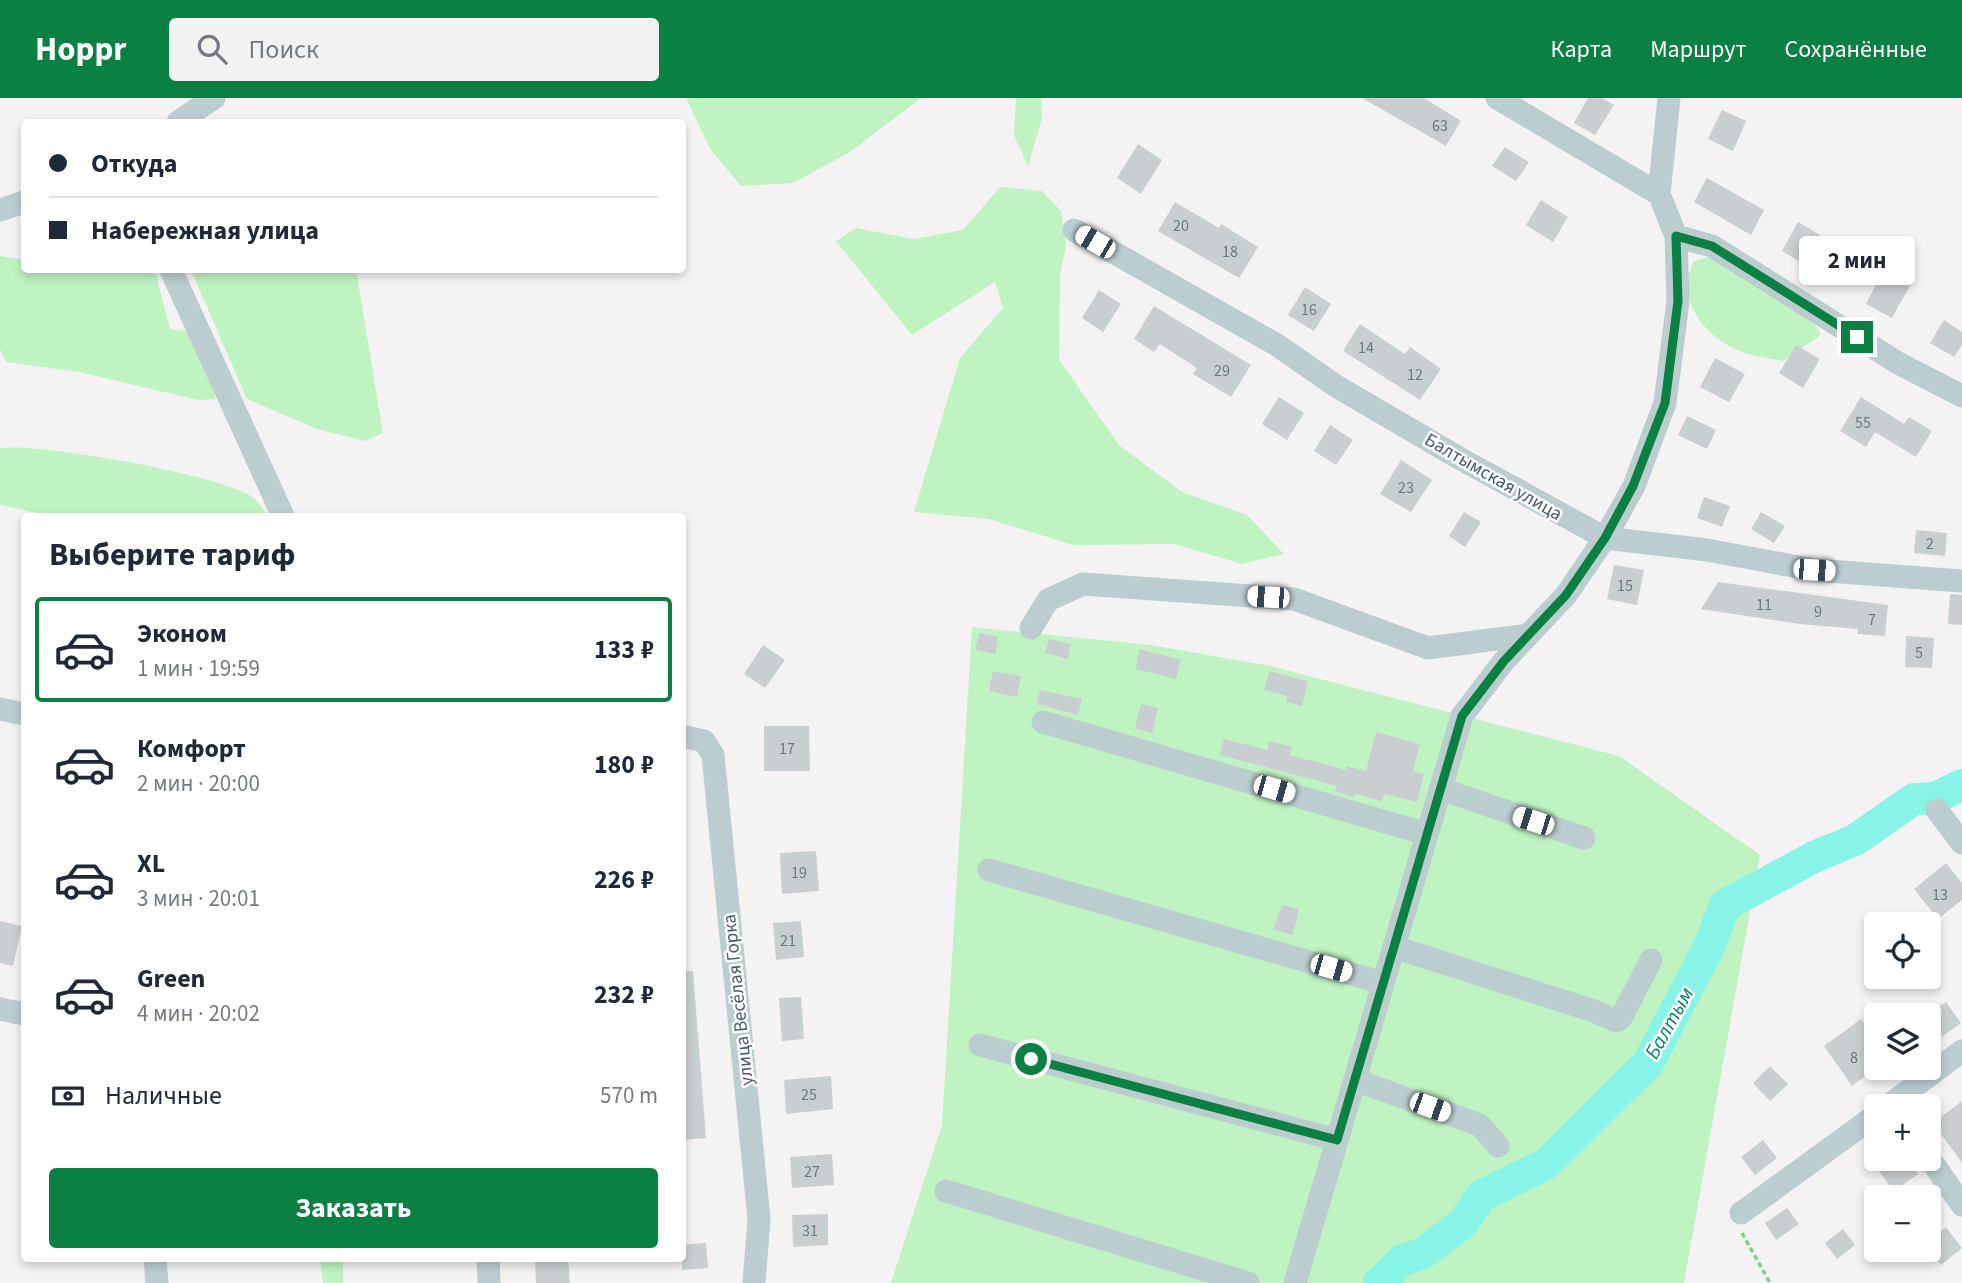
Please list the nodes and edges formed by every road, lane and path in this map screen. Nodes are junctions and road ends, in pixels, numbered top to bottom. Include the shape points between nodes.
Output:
1 (214, 98) edge
2 (1497, 98) edge
3 (1669, 98) edge
4 (182, 119) edge
5 (1659, 194) junction
6 (21, 203) edge
7 (0, 210) edge
8 (1074, 230) dead end
9 (1676, 236) junction
10 (171, 273) edge
11 (1962, 397) edge
12 (282, 513) edge
13 (1605, 538) junction
14 (1962, 581) edge
15 (1031, 628) dead end
16 (1528, 635) junction
17 (0, 709) edge
18 (21, 713) edge
19 (1043, 722) dead end
20 (686, 737) edge
21 (1441, 789) junction
22 (1937, 810) dead end
23 (1427, 834) junction
24 (1584, 838) dead end
25 (1962, 843) edge
26 (989, 870) dead end
27 (1394, 947) junction
28 (1651, 960) dead end
29 (1383, 983) junction
30 (0, 1009) edge
31 (21, 1013) edge
32 (980, 1045) dead end
33 (1962, 1051) edge
34 (1355, 1080) junction
35 (1905, 1094) edge
36 (1864, 1125) edge
37 (1337, 1140) junction
38 (1498, 1146) dead end
39 (1938, 1171) edge
40 (946, 1191) dead end
41 (1962, 1205) edge
42 (1741, 1213) joint
43 (155, 1262) edge
44 (488, 1262) edge
45 (157, 1283) edge
46 (489, 1283) edge
47 (754, 1283) edge
48 (1248, 1283) edge
49 (1295, 1283) edge
50 (1770, 1283) edge

1 - 4 street
2 - 5 street
3 - 5 street
5 - 9 street
6 - 7 street
8 - 13 street, Балтымская улица via 1277,345 1336,386 1459,458
9 - 11 street via 1712,246 1898,363
9 - 13 street via 1678,301 1665,403 1633,486
10 - 12 street
13 - 14 street, Балтымская улица via 1814,570
13 - 16 street via 1566,595
15 - 16 street via 1048,600 1083,584 1294,599 1429,648
16 - 21 street via 1462,716
17 - 18 street
19 - 23 street
20 - 47 street, улица Весёлая Горка via 704,741 713,755 759,1219
21 - 23 street
21 - 24 street
22 - 25 street
23 - 27 street
26 - 29 street
27 - 28 street via 1616,1021
27 - 29 street
29 - 34 street
30 - 31 street
32 - 37 street
33 - 35 street
34 - 37 street
34 - 38 street via 1480,1125
36 - 42 street
37 - 49 street
39 - 41 street
40 - 48 street
42 - 50 path via 1741,1231
43 - 45 street
44 - 46 street

